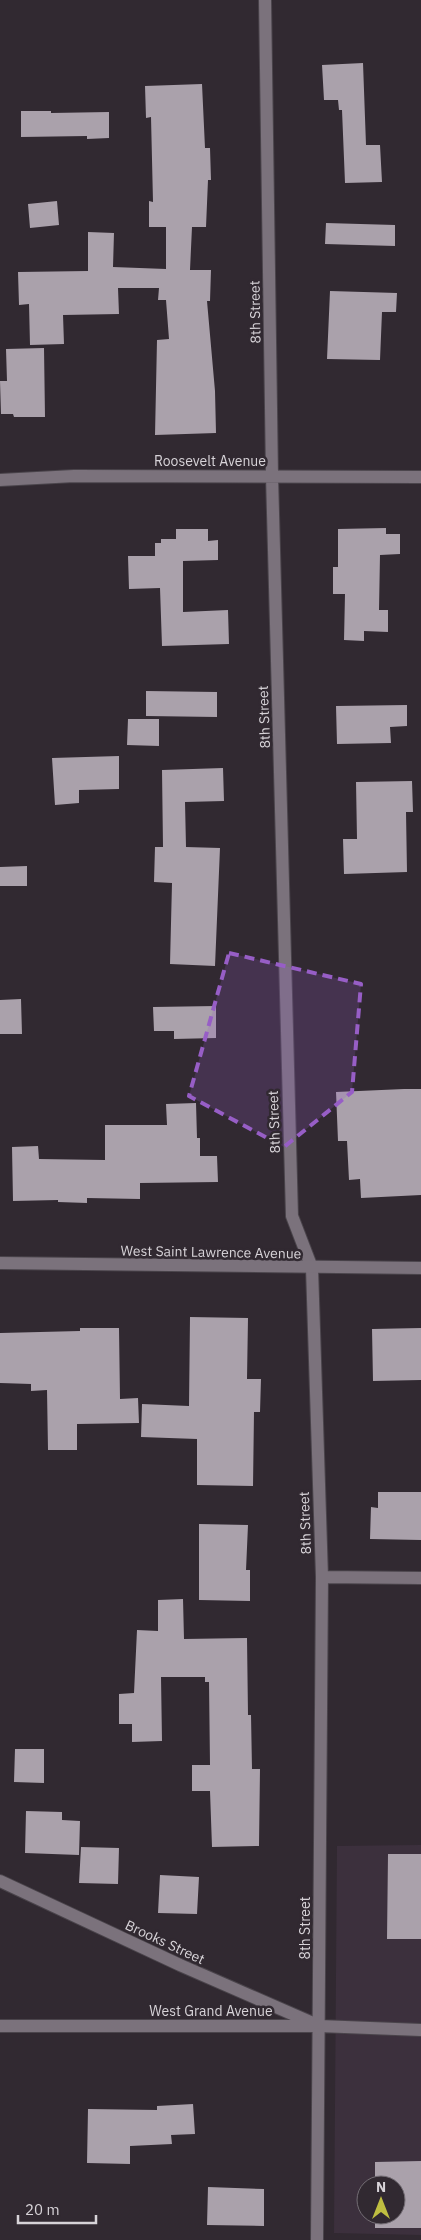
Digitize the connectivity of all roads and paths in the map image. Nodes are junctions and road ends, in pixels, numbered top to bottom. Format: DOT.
graph roads {
  1 [pos="265,0"];
  2 [pos="272,476"];
  3 [pos="421,477"];
  4 [pos="0,480"];
  5 [pos="0,1263"];
  6 [pos="312,1268"];
  7 [pos="421,1268"];
  8 [pos="322,1577"];
  9 [pos="421,1578"];
  10 [pos="0,1881"];
  11 [pos="0,2026"];
  12 [pos="319,2026"];
  13 [pos="421,2030"];
  14 [pos="317,2240"];
  1 -- 2 [label="street, 8th Street"];
  2 -- 3 [label="street, Roosevelt Avenue"];
  2 -- 4 [label="street, Roosevelt Avenue"];
  2 -- 6 [label="street, 8th Street"];
  5 -- 6 [label="street, West Saint Lawrence Avenue"];
  6 -- 7 [label="street, West Saint Lawrence Avenue"];
  6 -- 8 [label="street, 8th Street"];
  8 -- 9 [label="street"];
  8 -- 12 [label="street, 8th Street"];
  10 -- 12 [label="street, Brooks Street"];
  11 -- 12 [label="street, West Grand Avenue"];
  12 -- 13 [label="street, West Grand Avenue"];
  12 -- 14 [label="street, 8th Street"];
}
